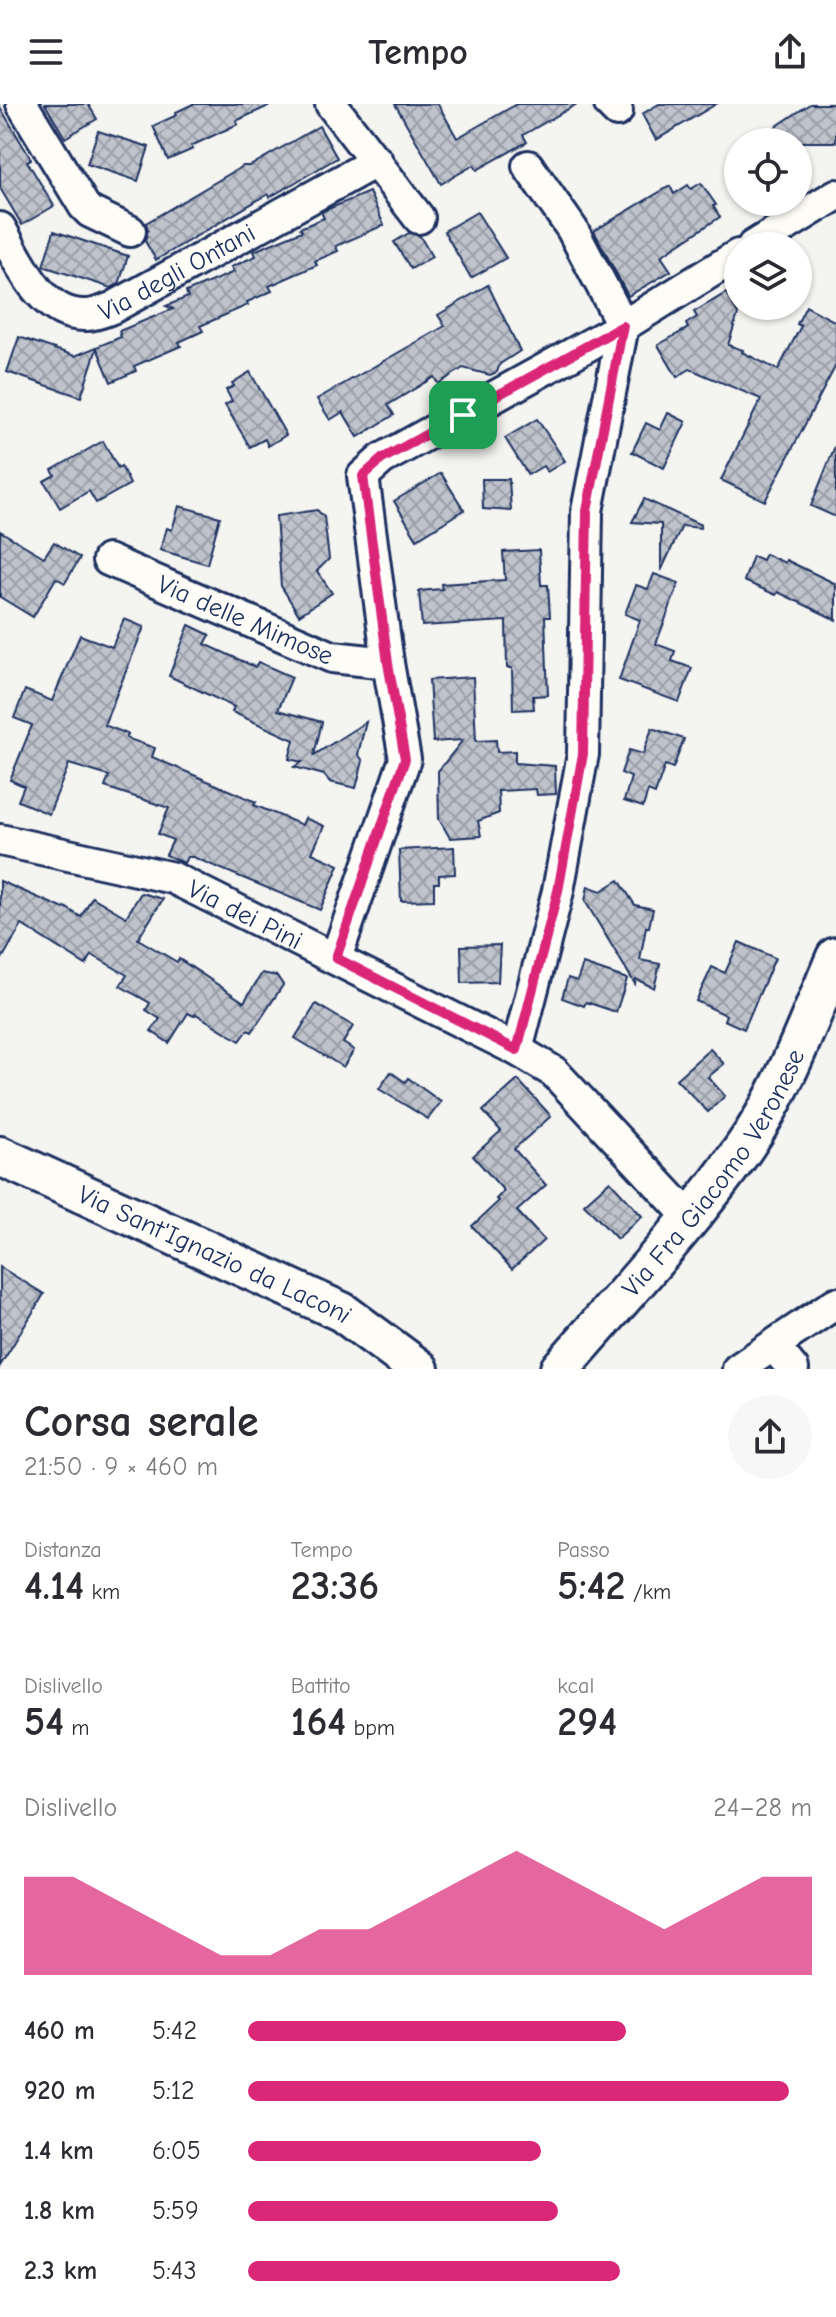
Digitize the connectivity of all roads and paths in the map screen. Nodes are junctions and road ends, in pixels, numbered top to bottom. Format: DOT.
graph roads {
  1 [pos="22,104"];
  2 [pos="331,104"];
  3 [pos="377,161"];
  4 [pos="528,166"];
  5 [pos="836,195"];
  6 [pos="419,218"];
  7 [pos="0,228"];
  8 [pos="130,231"];
  9 [pos="776,232"];
  10 [pos="724,264"];
  11 [pos="623,326"];
  12 [pos="108,560"];
  13 [pos="388,663"];
  14 [pos="0,840"];
  15 [pos="836,957"];
  16 [pos="336,958"];
  17 [pos="517,1050"];
  18 [pos="0,1156"];
  19 [pos="690,1218"];
  20 [pos="836,1303"];
  21 [pos="784,1358"];
  22 [pos="419,1369"];
  23 [pos="560,1369"];
  24 [pos="738,1369"];
  1 -- 8 [label="street, Via degli Ontani"];
  2 -- 3 [label="street"];
  3 -- 6 [label="street"];
  3 -- 7 [label="street, Via degli Ontani"];
  4 -- 11 [label="street"];
  5 -- 9 [label="street"];
  10 -- 11 [label="street"];
  11 -- 13 [label="street"];
  11 -- 17 [label="street"];
  12 -- 13 [label="street, Via delle Mimose"];
  13 -- 16 [label="street"];
  14 -- 16 [label="street, Via dei Pini"];
  15 -- 19 [label="street, Via Fra Giacomo Veronese"];
  16 -- 17 [label="street, Via dei Pini"];
  17 -- 19 [label="street, Via dei Pini"];
  18 -- 22 [label="street, Via Sant'Ignazio da Laconi"];
  19 -- 23 [label="street, Via Fra Giacomo Veronese"];
  20 -- 21 [label="street"];
  21 -- 24 [label="street"];
}
